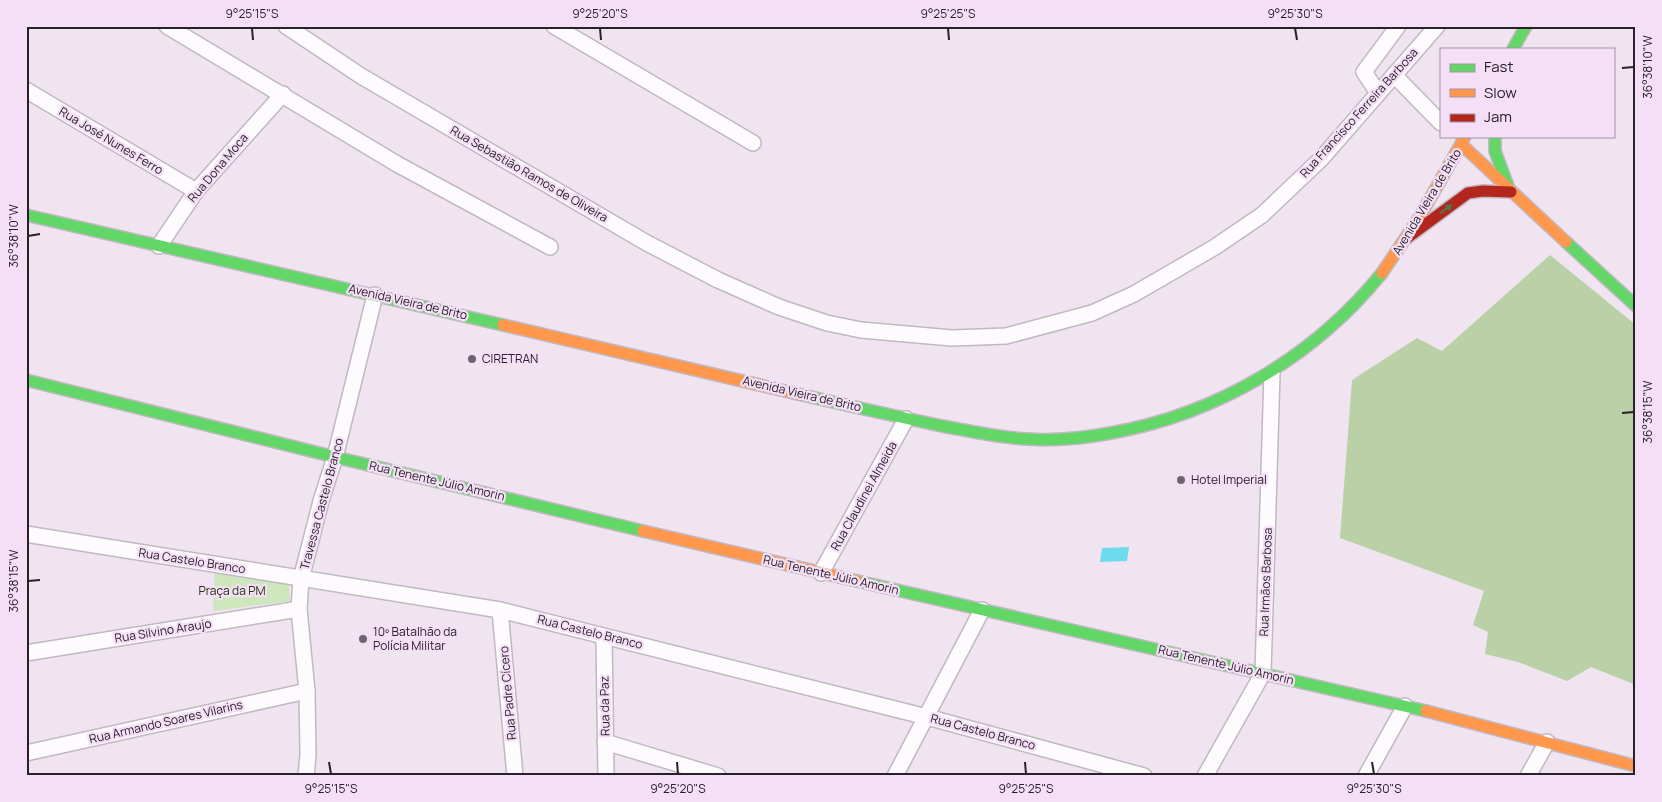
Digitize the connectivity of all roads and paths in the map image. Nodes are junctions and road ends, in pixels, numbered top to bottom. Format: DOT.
graph roads {
  1 [pos="167,26"];
  2 [pos="286,26"];
  3 [pos="554,26"];
  4 [pos="1398,26"];
  5 [pos="1437,26"];
  6 [pos="1526,26"];
  7 [pos="1514,48"];
  8 [pos="1394,75"];
  9 [pos="26,90"];
  10 [pos="1378,92"];
  11 [pos="283,94"];
  12 [pos="1440,122"];
  13 [pos="1494,138"];
  14 [pos="1460,139"];
  15 [pos="753,143"];
  16 [pos="196,191"];
  17 [pos="1511,192"];
  18 [pos="26,215"];
  19 [pos="1407,238"];
  20 [pos="159,246"];
  21 [pos="550,247"];
  22 [pos="375,295"];
  23 [pos="1636,306"];
  24 [pos="779,307"];
  25 [pos="1272,373"];
  26 [pos="26,380"];
  27 [pos="906,419"];
  28 [pos="335,457"];
  29 [pos="26,534"];
  30 [pos="821,573"];
  31 [pos="301,579"];
  32 [pos="299,610"];
  33 [pos="500,610"];
  34 [pos="982,610"];
  35 [pos="604,636"];
  36 [pos="26,653"];
  37 [pos="1263,673"];
  38 [pos="307,692"];
  39 [pos="1405,706"];
  40 [pos="927,716"];
  41 [pos="606,742"];
  42 [pos="1547,742"];
  43 [pos="26,753"];
  44 [pos="1636,766"];
  45 [pos="306,776"];
  46 [pos="515,776"];
  47 [pos="606,776"];
  48 [pos="718,776"];
  49 [pos="895,776"];
  50 [pos="1144,776"];
  51 [pos="1205,776"];
  52 [pos="1366,776"];
  53 [pos="1528,776"];
  1 -- 11 [label="street"];
  2 -- 24 [label="street, Rua Sebastião Ramos de Oliveira"];
  3 -- 15 [label="street"];
  4 -- 10 [label="street"];
  5 -- 8 [label="street, Rua Francisco Ferreira Barbosa"];
  6 -- 7 [label="main road"];
  8 -- 10 [label="street, Rua Francisco Ferreira Barbosa"];
  8 -- 12 [label="street"];
  9 -- 16 [label="street, Rua José Nunes Ferro"];
  10 -- 24 [label="street, Rua Francisco Ferreira Barbosa"];
  11 -- 16 [label="street, Rua Dona Moca"];
  11 -- 21 [label="street"];
  13 -- 17 [label="main road"];
  14 -- 17 [label="main road"];
  14 -- 19 [label="main road, Avenida Vieira de Brito"];
  16 -- 20 [label="street, Rua Dona Moca"];
  19 -- 17 [label="main road, one-way"];
  17 -- 23 [label="main road"];
  18 -- 20 [label="main road, Avenida Vieira de Brito"];
  19 -- 25 [label="main road, Avenida Vieira de Brito"];
  20 -- 22 [label="main road, Avenida Vieira de Brito"];
  22 -- 27 [label="main road, Avenida Vieira de Brito"];
  22 -- 28 [label="street, Travessa Castelo Branco"];
  25 -- 27 [label="main road, Avenida Vieira de Brito"];
  25 -- 37 [label="street, Rua Irmãos Barbosa"];
  26 -- 28 [label="main road, Rua Tenente Júlio Amorin"];
  27 -- 30 [label="street, Rua Claudinei Almeida"];
  28 -- 30 [label="main road, Rua Tenente Júlio Amorin"];
  28 -- 31 [label="street, Travessa Castelo Branco"];
  29 -- 31 [label="street, Rua Castelo Branco"];
  30 -- 34 [label="main road, Rua Tenente Júlio Amorin"];
  31 -- 32 [label="street, Travessa Castelo Branco"];
  31 -- 33 [label="street, Rua Castelo Branco"];
  32 -- 36 [label="street, Rua Silvino Araujo"];
  32 -- 38 [label="street, Travessa Castelo Branco"];
  33 -- 35 [label="street, Rua Castelo Branco"];
  33 -- 46 [label="street, Rua Padre Cícero"];
  34 -- 37 [label="main road, Rua Tenente Júlio Amorin"];
  34 -- 40 [label="street"];
  35 -- 40 [label="street, Rua Castelo Branco"];
  35 -- 41 [label="street, Rua da Paz"];
  37 -- 39 [label="main road, Rua Tenente Júlio Amorin"];
  37 -- 51 [label="street, Rua Irmãos Barbosa"];
  38 -- 43 [label="street, Rua Armando Soares Vilarins"];
  38 -- 45 [label="street, Travessa Castelo Branco"];
  39 -- 42 [label="main road, Rua Tenente Júlio Amorin"];
  39 -- 52 [label="street"];
  40 -- 49 [label="street"];
  40 -- 50 [label="street, Rua Castelo Branco"];
  41 -- 47 [label="street, Rua da Paz"];
  41 -- 48 [label="street"];
  42 -- 44 [label="main road, Rua Tenente Júlio Amorin"];
  42 -- 53 [label="street"];
}
